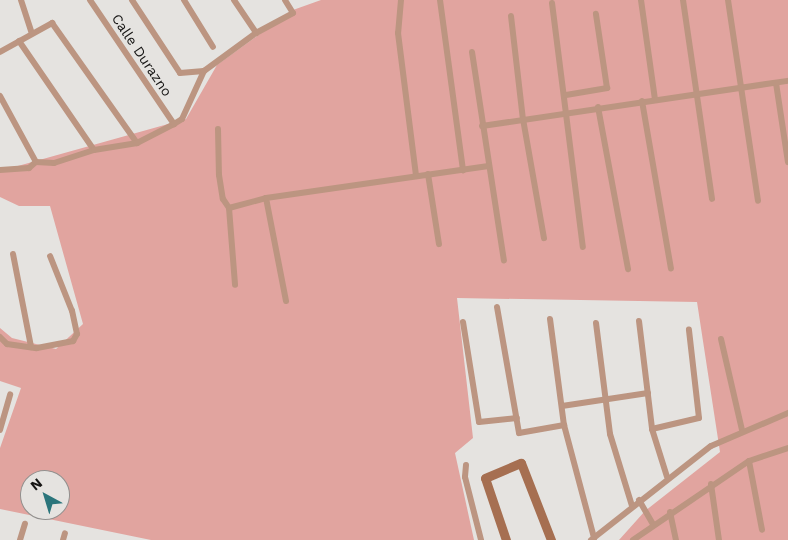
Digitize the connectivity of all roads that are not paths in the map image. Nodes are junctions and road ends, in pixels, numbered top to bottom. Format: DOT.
graph roads {
  1 [pos="21,0"];
  2 [pos="90,0"];
  3 [pos="132,0"];
  4 [pos="184,0"];
  5 [pos="234,0"];
  6 [pos="285,0"];
  7 [pos="401,0"];
  8 [pos="440,0"];
  9 [pos="641,0"];
  10 [pos="683,0"];
  11 [pos="728,0"];
  12 [pos="552,3"];
  13 [pos="596,14"];
  14 [pos="511,16"];
  15 [pos="32,33"];
  16 [pos="256,33"];
  17 [pos="19,41"];
  18 [pos="213,46"];
  19 [pos="0,52"];
  20 [pos="472,52"];
  21 [pos="204,70"];
  22 [pos="788,81"];
  23 [pos="776,83"];
  24 [pos="740,87"];
  25 [pos="697,92"];
  26 [pos="566,95"];
  27 [pos="0,96"];
  28 [pos="655,99"];
  29 [pos="642,101"];
  30 [pos="598,107"];
  31 [pos="568,113"];
  32 [pos="523,119"];
  33 [pos="174,124"];
  34 [pos="482,126"];
  35 [pos="218,129"];
  36 [pos="137,143"];
  37 [pos="94,150"];
  38 [pos="36,162"];
  39 [pos="788,162"];
  40 [pos="487,166"];
  41 [pos="0,170"];
  42 [pos="463,170"];
  43 [pos="428,174"];
  44 [pos="416,176"];
  45 [pos="266,198"];
  46 [pos="712,199"];
  47 [pos="758,200"];
  48 [pos="229,208"];
  49 [pos="544,238"];
  50 [pos="439,244"];
  51 [pos="583,247"];
  52 [pos="13,254"];
  53 [pos="50,256"];
  54 [pos="504,261"];
  55 [pos="628,269"];
  56 [pos="671,269"];
  57 [pos="235,285"];
  58 [pos="286,302"];
  59 [pos="497,307"];
  60 [pos="550,319"];
  61 [pos="640,321"];
  62 [pos="463,322"];
  63 [pos="596,323"];
  64 [pos="689,330"];
  65 [pos="0,337"];
  66 [pos="721,338"];
  67 [pos="31,347"];
  68 [pos="648,393"];
  69 [pos="10,394"];
  70 [pos="605,400"];
  71 [pos="562,406"];
  72 [pos="788,413"];
  73 [pos="518,418"];
  74 [pos="564,425"];
  75 [pos="652,429"];
  76 [pos="0,430"];
  77 [pos="742,430"];
  78 [pos="788,448"];
  79 [pos="749,461"];
  80 [pos="466,464"];
  81 [pos="667,477"];
  82 [pos="712,484"];
  83 [pos="639,500"];
  84 [pos="632,506"];
  85 [pos="670,512"];
  86 [pos="25,524"];
  87 [pos="653,524"];
  88 [pos="762,530"];
  89 [pos="65,532"];
  90 [pos="592,539"];
  91 [pos="635,539"];
  92 [pos="20,540"];
  93 [pos="63,540"];
  94 [pos="481,540"];
  95 [pos="506,540"];
  96 [pos="551,540"];
  97 [pos="676,540"];
  98 [pos="719,540"];
  1 -- 15 [label="street"];
  2 -- 33 [label="street, Calle Durazno"];
  3 -- 21 [label="street"];
  4 -- 18 [label="street"];
  5 -- 16 [label="street"];
  6 -- 16 [label="street"];
  7 -- 44 [label="street"];
  8 -- 42 [label="street"];
  9 -- 28 [label="street"];
  10 -- 25 [label="street"];
  11 -- 24 [label="street"];
  12 -- 26 [label="street"];
  13 -- 26 [label="street"];
  14 -- 32 [label="street"];
  15 -- 17 [label="street"];
  15 -- 36 [label="street"];
  16 -- 21 [label="street"];
  17 -- 19 [label="street"];
  17 -- 37 [label="street"];
  20 -- 34 [label="street"];
  21 -- 33 [label="street"];
  22 -- 23 [label="street"];
  23 -- 24 [label="street"];
  23 -- 39 [label="street"];
  24 -- 25 [label="street"];
  24 -- 47 [label="street"];
  25 -- 28 [label="street"];
  25 -- 46 [label="street"];
  26 -- 31 [label="street"];
  27 -- 38 [label="street"];
  28 -- 29 [label="street"];
  29 -- 30 [label="street"];
  29 -- 56 [label="street"];
  30 -- 31 [label="street"];
  30 -- 55 [label="street"];
  31 -- 32 [label="street"];
  31 -- 51 [label="street"];
  32 -- 34 [label="street"];
  32 -- 49 [label="street"];
  33 -- 36 [label="street"];
  34 -- 40 [label="street"];
  35 -- 48 [label="street"];
  36 -- 37 [label="street"];
  37 -- 38 [label="street"];
  38 -- 41 [label="street"];
  40 -- 42 [label="street"];
  40 -- 54 [label="street"];
  42 -- 43 [label="street"];
  43 -- 44 [label="street"];
  43 -- 50 [label="street"];
  44 -- 45 [label="street"];
  45 -- 48 [label="street"];
  45 -- 58 [label="street"];
  48 -- 57 [label="street"];
  52 -- 67 [label="street"];
  53 -- 67 [label="street"];
  59 -- 73 [label="street"];
  60 -- 71 [label="street"];
  61 -- 68 [label="street"];
  62 -- 73 [label="street"];
  63 -- 70 [label="street"];
  64 -- 75 [label="street"];
  65 -- 67 [label="street"];
  66 -- 77 [label="street"];
  68 -- 70 [label="street"];
  68 -- 75 [label="street"];
  69 -- 76 [label="street"];
  70 -- 71 [label="street"];
  70 -- 84 [label="street"];
  71 -- 74 [label="street"];
  72 -- 77 [label="street"];
  73 -- 74 [label="street"];
  74 -- 90 [label="street"];
  75 -- 81 [label="street"];
  77 -- 81 [label="street"];
  78 -- 79 [label="street"];
  79 -- 82 [label="street"];
  79 -- 88 [label="street"];
  80 -- 94 [label="street"];
  81 -- 83 [label="street"];
  82 -- 85 [label="street"];
  82 -- 98 [label="street"];
  83 -- 84 [label="street"];
  83 -- 87 [label="street"];
  84 -- 90 [label="street"];
  85 -- 87 [label="street"];
  85 -- 97 [label="street"];
  86 -- 92 [label="street"];
  87 -- 91 [label="street"];
  89 -- 93 [label="street"];
  95 -- 96 [label="main road"];
}
